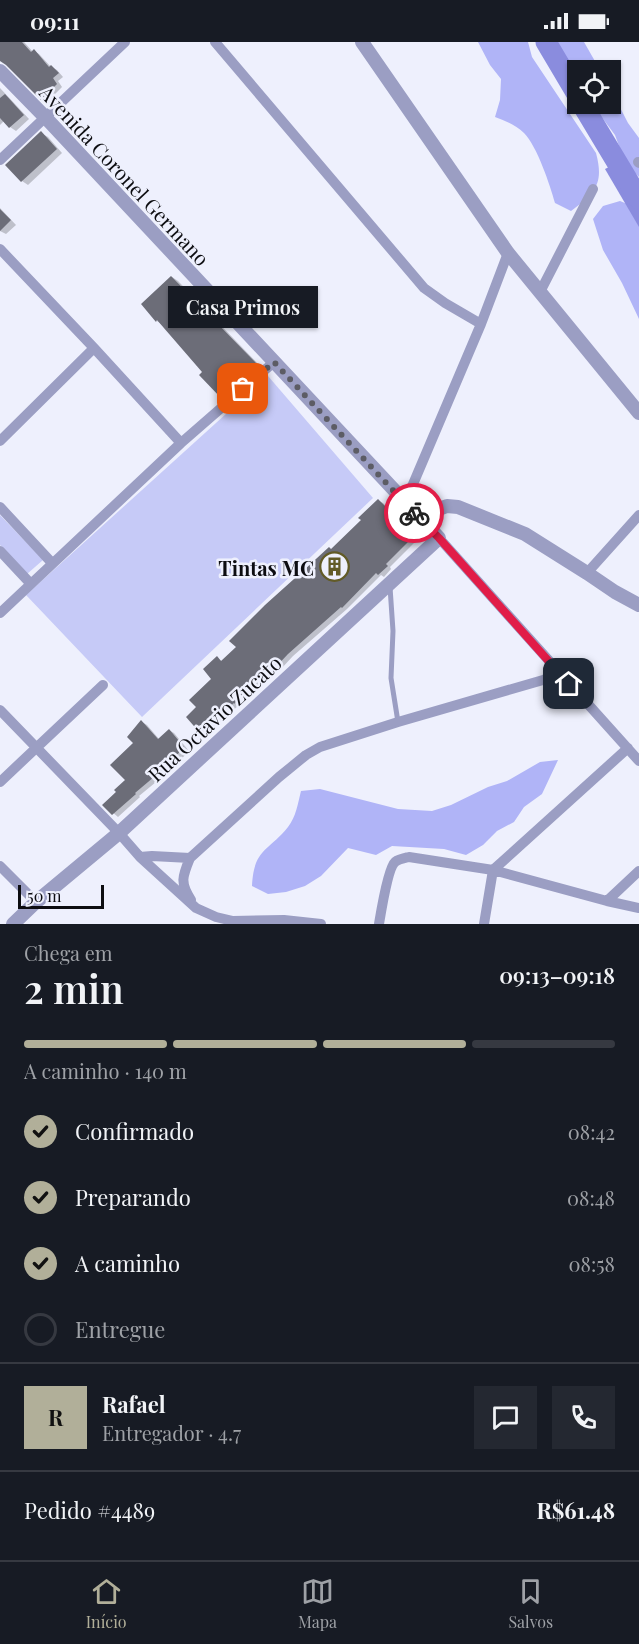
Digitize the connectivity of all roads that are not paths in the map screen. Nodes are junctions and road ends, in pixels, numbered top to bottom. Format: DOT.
graph roads {
  1 [pos="125,42"];
  2 [pos="215,42"];
  3 [pos="362,42"];
  4 [pos="0,71"];
  5 [pos="46,118"];
  6 [pos="0,160"];
  7 [pos="593,189"];
  8 [pos="0,249"];
  9 [pos="508,253"];
  10 [pos="540,292"];
  11 [pos="481,324"];
  12 [pos="94,348"];
  13 [pos="274,362"];
  14 [pos="639,413"];
  15 [pos="0,441"];
  16 [pos="181,443"];
  17 [pos="405,503"];
  18 [pos="0,507"];
  19 [pos="639,515"];
  20 [pos="417,517"];
  21 [pos="439,538"];
  22 [pos="0,551"];
  23 [pos="52,563"];
  24 [pos="587,573"];
  25 [pos="389,582"];
  26 [pos="30,583"];
  27 [pos="639,605"];
  28 [pos="0,613"];
  29 [pos="559,673"];
  30 [pos="103,685"];
  31 [pos="0,710"];
  32 [pos="398,722"];
  33 [pos="628,748"];
  34 [pos="36,749"];
  35 [pos="639,761"];
  36 [pos="0,782"];
  37 [pos="119,833"];
  38 [pos="140,857"];
  39 [pos="190,858"];
  40 [pos="0,866"];
  41 [pos="493,870"];
  42 [pos="639,871"];
  43 [pos="607,901"];
  44 [pos="36,902"];
  45 [pos="196,908"];
  46 [pos="639,908"];
  47 [pos="13,924"];
  48 [pos="321,924"];
  49 [pos="379,924"];
  50 [pos="484,924"];
  1 -- 5 [label="street"];
  2 -- 11 [label="street"];
  3 -- 9 [label="street"];
  4 -- 5 [label="street, Avenida Coronel Germano"];
  5 -- 6 [label="street"];
  5 -- 13 [label="street, Avenida Coronel Germano"];
  7 -- 10 [label="street"];
  8 -- 12 [label="street"];
  9 -- 10 [label="street"];
  9 -- 11 [label="street"];
  10 -- 14 [label="street"];
  11 -- 17 [label="street"];
  12 -- 15 [label="street"];
  12 -- 16 [label="street"];
  13 -- 16 [label="street"];
  13 -- 17 [label="street, Avenida Coronel Germano"];
  16 -- 23 [label="street"];
  17 -- 20 [label="street, Avenida Coronel Germano"];
  18 -- 23 [label="street"];
  19 -- 24 [label="street"];
  20 -- 21 [label="street, Avenida Coronel Germano"];
  20 -- 24 [label="street"];
  21 -- 25 [label="street, Rua Octavio Zucato"];
  21 -- 29 [label="street"];
  22 -- 26 [label="street"];
  23 -- 26 [label="street"];
  24 -- 27 [label="street"];
  25 -- 32 [label="lane"];
  25 -- 37 [label="street, Rua Octavio Zucato"];
  26 -- 28 [label="street"];
  29 -- 32 [label="street"];
  29 -- 33 [label="street"];
  30 -- 34 [label="street"];
  31 -- 34 [label="street"];
  32 -- 39 [label="street"];
  33 -- 35 [label="street"];
  33 -- 41 [label="street"];
  34 -- 36 [label="street"];
  34 -- 37 [label="street"];
  37 -- 38 [label="street"];
  37 -- 44 [label="street, Rua Octavio Zucato"];
  38 -- 39 [label="street"];
  38 -- 45 [label="street"];
  39 -- 45 [label="street"];
  40 -- 44 [label="street"];
  41 -- 43 [label="street"];
  41 -- 49 [label="street"];
  41 -- 50 [label="street"];
  42 -- 43 [label="street"];
  43 -- 46 [label="street"];
  44 -- 47 [label="street, Rua Octavio Zucato"];
  45 -- 48 [label="street"];
}
